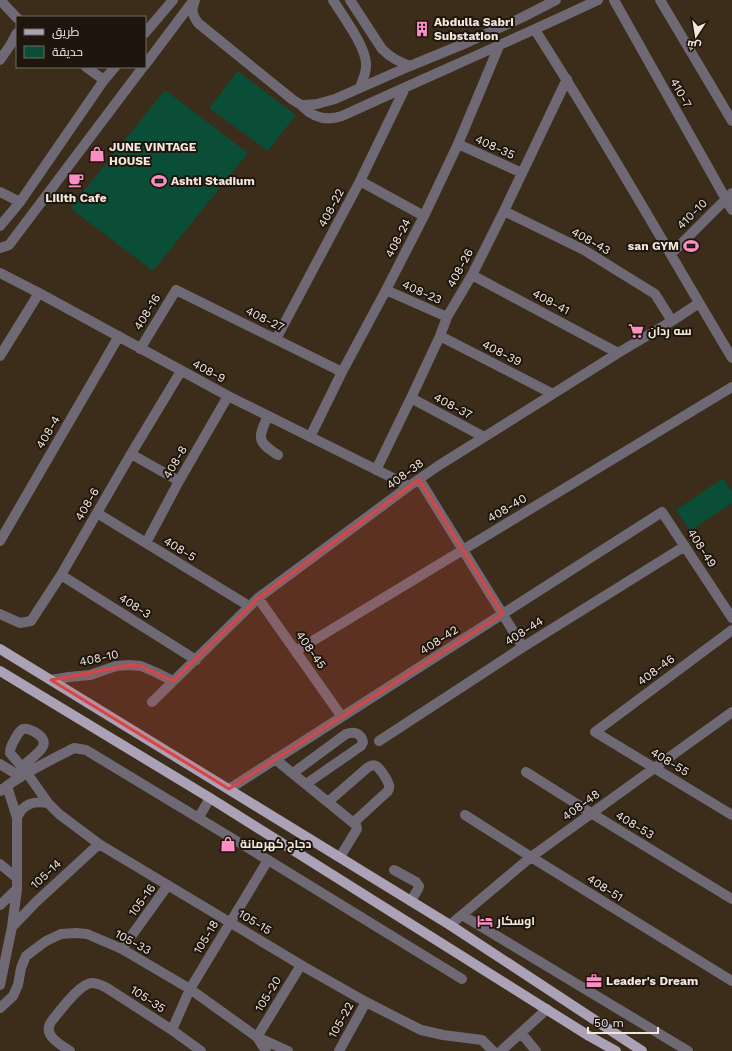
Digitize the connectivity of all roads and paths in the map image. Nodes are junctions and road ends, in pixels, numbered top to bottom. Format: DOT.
graph roads {
  1 [pos="0,0"];
  2 [pos="173,0"];
  3 [pos="195,0"];
  4 [pos="333,0"];
  5 [pos="350,0"];
  6 [pos="556,0"];
  7 [pos="598,0"];
  8 [pos="614,0"];
  9 [pos="660,0"];
  10 [pos="16,17"];
  11 [pos="177,23"];
  12 [pos="198,23"];
  13 [pos="535,30"];
  14 [pos="146,32"];
  15 [pos="16,35"];
  16 [pos="499,46"];
  17 [pos="0,60"];
  18 [pos="146,63"];
  19 [pos="410,66"];
  20 [pos="87,68"];
  21 [pos="114,68"];
  22 [pos="142,68"];
  23 [pos="567,79"];
  24 [pos="104,80"];
  25 [pos="360,88"];
  26 [pos="405,88"];
  27 [pos="335,100"];
  28 [pos="303,106"];
  29 [pos="335,119"];
  30 [pos="732,121"];
  31 [pos="458,144"];
  32 [pos="522,173"];
  33 [pos="360,181"];
  34 [pos="0,192"];
  35 [pos="729,196"];
  36 [pos="20,202"];
  37 [pos="732,210"];
  38 [pos="504,211"];
  39 [pos="424,216"];
  40 [pos="0,226"];
  41 [pos="0,248"];
  42 [pos="671,254"];
  43 [pos="0,273"];
  44 [pos="472,274"];
  45 [pos="176,290"];
  46 [pos="386,290"];
  47 [pos="39,293"];
  48 [pos="699,303"];
  49 [pos="447,317"];
  50 [pos="672,321"];
  51 [pos="119,336"];
  52 [pos="440,336"];
  53 [pos="276,339"];
  54 [pos="140,348"];
  55 [pos="618,353"];
  56 [pos="0,356"];
  57 [pos="732,358"];
  58 [pos="181,371"];
  59 [pos="342,372"];
  60 [pos="732,387"];
  61 [pos="553,394"];
  62 [pos="228,396"];
  63 [pos="411,398"];
  64 [pos="268,416"];
  65 [pos="310,437"];
  66 [pos="484,437"];
  67 [pos="131,454"];
  68 [pos="278,455"];
  69 [pos="376,470"];
  70 [pos="419,479"];
  71 [pos="179,481"];
  72 [pos="409,486"];
  73 [pos="662,512"];
  74 [pos="97,513"];
  75 [pos="0,541"];
  76 [pos="146,543"];
  77 [pos="685,546"];
  78 [pos="462,550"];
  79 [pos="61,575"];
  80 [pos="258,598"];
  81 [pos="250,606"];
  82 [pos="0,614"];
  83 [pos="503,614"];
  84 [pos="732,618"];
  85 [pos="732,630"];
  86 [pos="523,647"];
  87 [pos="0,649"];
  88 [pos="296,651"];
  89 [pos="196,660"];
  90 [pos="0,670"];
  91 [pos="51,680"];
  92 [pos="173,681"];
  93 [pos="152,702"];
  94 [pos="732,712"];
  95 [pos="342,717"];
  96 [pos="595,732"];
  97 [pos="379,741"];
  98 [pos="275,759"];
  99 [pos="0,764"];
  100 [pos="654,768"];
  101 [pos="23,772"];
  102 [pos="526,772"];
  103 [pos="293,774"];
  104 [pos="306,784"];
  105 [pos="3,788"];
  106 [pos="229,789"];
  107 [pos="210,798"];
  108 [pos="328,802"];
  109 [pos="48,803"];
  110 [pos="592,813"];
  111 [pos="731,813"];
  112 [pos="465,815"];
  113 [pos="199,817"];
  114 [pos="17,818"];
  115 [pos="353,823"];
  116 [pos="99,844"];
  117 [pos="340,857"];
  118 [pos="531,857"];
  119 [pos="268,860"];
  120 [pos="0,864"];
  121 [pos="394,870"];
  122 [pos="17,878"];
  123 [pos="168,885"];
  124 [pos="17,889"];
  125 [pos="732,898"];
  126 [pos="411,901"];
  127 [pos="0,906"];
  128 [pos="462,915"];
  129 [pos="230,922"];
  130 [pos="450,925"];
  131 [pos="12,926"];
  132 [pos="122,949"];
  133 [pos="301,964"];
  134 [pos="462,979"];
  135 [pos="732,981"];
  136 [pos="0,985"];
  137 [pos="190,989"];
  138 [pos="366,1002"];
  139 [pos="0,1008"];
  140 [pos="547,1009"];
  141 [pos="172,1030"];
  142 [pos="521,1033"];
  143 [pos="257,1037"];
  144 [pos="70,1051"];
  145 [pos="201,1051"];
  146 [pos="266,1051"];
  147 [pos="288,1051"];
  148 [pos="339,1051"];
  149 [pos="494,1051"];
  150 [pos="501,1051"];
  151 [pos="536,1051"];
  152 [pos="616,1051"];
  153 [pos="644,1051"];
  154 [pos="688,1051"];
  1 -- 10 [label="street"];
  2 -- 14 [label="street"];
  3 -- 11 [label="street"];
  3 -- 12 [label="street"];
  4 -- 25 [label="street"];
  5 -- 19 [label="street"];
  6 -- 19 [label="street"];
  7 -- 13 [label="street"];
  8 -- 35 [label="street, 410-7"];
  9 -- 30 [label="street"];
  11 -- 12 [label="street"];
  11 -- 18 [label="street"];
  12 -- 28 [label="street"];
  13 -- 16 [label="street"];
  13 -- 23 [label="street"];
  15 -- 17 [label="street"];
  16 -- 26 [label="street"];
  16 -- 31 [label="street, 408-24"];
  19 -- 25 [label="street"];
  20 -- 24 [label="street"];
  21 -- 24 [label="street"];
  22 -- 41 [label="street"];
  23 -- 32 [label="street, 408-26"];
  23 -- 42 [label="street"];
  24 -- 36 [label="street"];
  25 -- 27 [label="street"];
  26 -- 29 [label="street"];
  26 -- 33 [label="street, 408-22"];
  27 -- 28 [label="street"];
  27 -- 29 [label="street"];
  28 -- 29 [label="street"];
  31 -- 32 [label="street, 408-35"];
  31 -- 39 [label="street, 408-24"];
  32 -- 38 [label="street, 408-26"];
  33 -- 39 [label="street"];
  33 -- 53 [label="street, 408-22"];
  34 -- 36 [label="street"];
  35 -- 37 [label="street, 410-7"];
  35 -- 42 [label="street, 410-10"];
  36 -- 40 [label="street"];
  38 -- 44 [label="street, 408-26"];
  38 -- 50 [label="street, 408-43"];
  39 -- 46 [label="street, 408-24"];
  42 -- 48 [label="street"];
  43 -- 47 [label="street, 408-9"];
  44 -- 49 [label="street, 408-26"];
  44 -- 55 [label="street, 408-41"];
  45 -- 53 [label="street, 408-27"];
  45 -- 54 [label="street, 408-16"];
  46 -- 49 [label="street, 408-23"];
  46 -- 59 [label="street, 408-24"];
  47 -- 51 [label="street, 408-9"];
  47 -- 56 [label="street"];
  48 -- 50 [label="street, 408-38"];
  48 -- 57 [label="street"];
  49 -- 52 [label="street, 408-26"];
  50 -- 55 [label="street, 408-38"];
  51 -- 54 [label="street, 408-9"];
  51 -- 75 [label="street, 408-4"];
  52 -- 61 [label="street, 408-39"];
  52 -- 63 [label="street, 408-26"];
  53 -- 59 [label="street, 408-27"];
  54 -- 58 [label="street, 408-9"];
  55 -- 61 [label="street, 408-38"];
  58 -- 62 [label="street, 408-9"];
  58 -- 67 [label="street, 408-6"];
  59 -- 65 [label="street, 408-24"];
  60 -- 78 [label="street, 408-40"];
  61 -- 66 [label="street, 408-38"];
  62 -- 64 [label="street, 408-9"];
  62 -- 71 [label="street, 408-8"];
  63 -- 66 [label="street, 408-37"];
  63 -- 69 [label="street, 408-26"];
  64 -- 65 [label="street, 408-9"];
  64 -- 68 [label="street"];
  65 -- 69 [label="street, 408-9"];
  66 -- 70 [label="street, 408-38"];
  67 -- 71 [label="street"];
  67 -- 74 [label="street, 408-6"];
  69 -- 72 [label="street, 408-9"];
  70 -- 72 [label="street, 408-38"];
  70 -- 78 [label="street"];
  71 -- 76 [label="street, 408-8"];
  72 -- 80 [label="street, 408-38"];
  73 -- 77 [label="street, 408-49"];
  73 -- 83 [label="street, 408-42"];
  74 -- 76 [label="street, 408-5"];
  74 -- 79 [label="street, 408-6"];
  76 -- 81 [label="street, 408-5"];
  77 -- 84 [label="street, 408-49"];
  77 -- 86 [label="street, 408-44"];
  78 -- 83 [label="street"];
  78 -- 88 [label="street, 408-40"];
  79 -- 82 [label="street, 408-6"];
  79 -- 89 [label="street, 408-3"];
  80 -- 81 [label="street, 408-38"];
  80 -- 88 [label="street, 408-45"];
  81 -- 89 [label="street, 408-38"];
  83 -- 86 [label="street"];
  83 -- 95 [label="street, 408-42"];
  85 -- 96 [label="street, 408-46"];
  86 -- 97 [label="street, 408-44"];
  87 -- 91 [label="main road"];
  88 -- 95 [label="street, 408-45"];
  89 -- 92 [label="street, 408-38"];
  90 -- 107 [label="main road"];
  91 -- 92 [label="street, 408-10"];
  91 -- 106 [label="main road"];
  92 -- 93 [label="street, 408-38"];
  94 -- 100 [label="street, 408-48"];
  95 -- 98 [label="street, 408-42"];
  96 -- 100 [label="street, 408-55"];
  98 -- 103 [label="street"];
  98 -- 106 [label="street, 408-42"];
  99 -- 101 [label="street"];
  100 -- 110 [label="street, 408-48"];
  100 -- 111 [label="street, 408-55"];
  101 -- 105 [label="street"];
  101 -- 109 [label="street, 105-15"];
  101 -- 113 [label="street"];
  102 -- 110 [label="street, 408-53"];
  103 -- 104 [label="street"];
  103 -- 104 [label="street"];
  104 -- 108 [label="street"];
  105 -- 114 [label="street"];
  106 -- 117 [label="main road"];
  107 -- 113 [label="street"];
  107 -- 140 [label="main road"];
  108 -- 115 [label="street"];
  108 -- 115 [label="street"];
  109 -- 114 [label="street"];
  109 -- 116 [label="street, 105-15"];
  110 -- 118 [label="street, 408-48"];
  110 -- 125 [label="street, 408-53"];
  112 -- 118 [label="street, 408-51"];
  113 -- 119 [label="street"];
  114 -- 122 [label="street"];
  115 -- 117 [label="street"];
  116 -- 123 [label="street, 105-15"];
  116 -- 131 [label="street, 105-14"];
  117 -- 126 [label="main road"];
  118 -- 128 [label="street, 408-48"];
  118 -- 135 [label="street, 408-51"];
  119 -- 129 [label="street, 105-18"];
  119 -- 134 [label="street"];
  120 -- 122 [label="street"];
  121 -- 126 [label="street"];
  122 -- 124 [label="street"];
  123 -- 129 [label="street, 105-15"];
  123 -- 132 [label="street, 105-16"];
  124 -- 127 [label="street"];
  124 -- 131 [label="street"];
  126 -- 130 [label="main road"];
  128 -- 130 [label="street, 408-48"];
  128 -- 154 [label="street"];
  129 -- 133 [label="street, 105-15"];
  129 -- 137 [label="street, 105-18"];
  130 -- 153 [label="main road"];
  131 -- 136 [label="street"];
  132 -- 137 [label="street, 105-33"];
  132 -- 139 [label="street, 105-33"];
  133 -- 138 [label="street, 105-15"];
  133 -- 143 [label="street, 105-20"];
  137 -- 141 [label="street, 105-18"];
  137 -- 143 [label="street, 105-33"];
  138 -- 148 [label="street, 105-22"];
  138 -- 149 [label="street, 105-15"];
  140 -- 142 [label="street"];
  140 -- 152 [label="main road"];
  141 -- 144 [label="street, 105-35"];
  141 -- 145 [label="street, 105-35"];
  142 -- 150 [label="street"];
  142 -- 151 [label="street"];
  143 -- 146 [label="street, 105-33"];
  143 -- 147 [label="street"];
}
